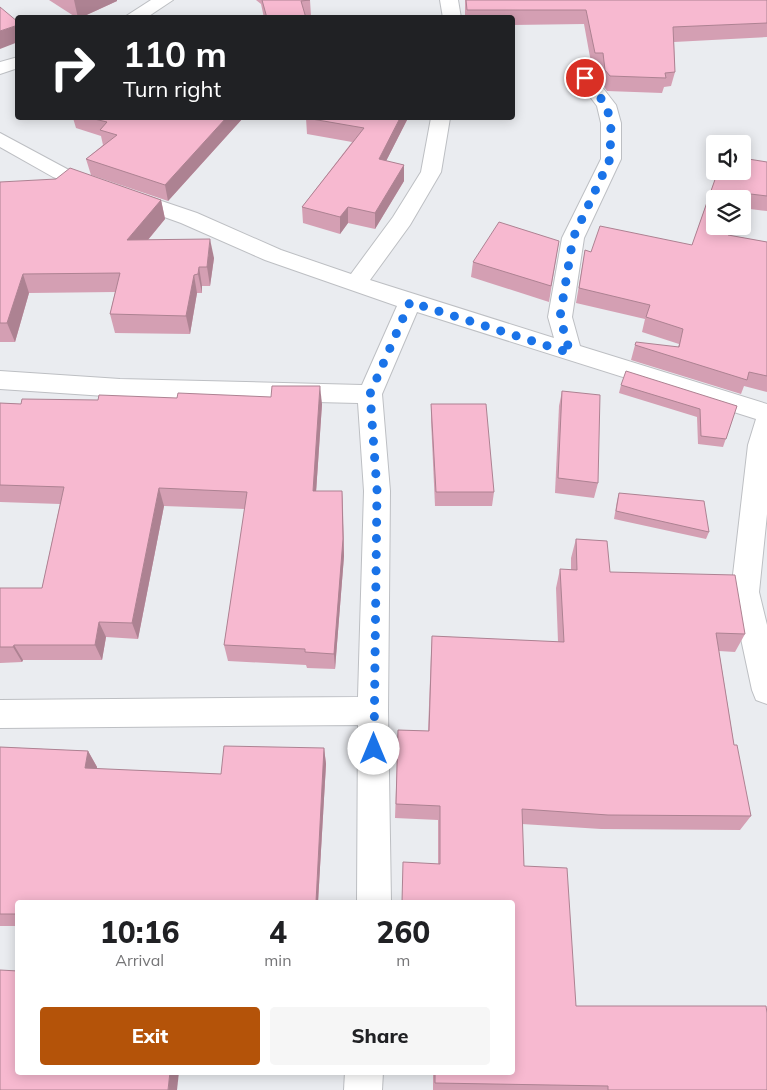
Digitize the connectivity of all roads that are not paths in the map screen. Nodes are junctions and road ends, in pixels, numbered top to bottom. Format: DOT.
graph roads {
  1 [pos="164,0"];
  2 [pos="449,0"];
  3 [pos="137,15"];
  4 [pos="452,15"];
  5 [pos="15,63"];
  6 [pos="0,68"];
  7 [pos="585,78"];
  8 [pos="441,120"];
  9 [pos="0,139"];
  10 [pos="356,284"];
  11 [pos="410,302"];
  12 [pos="570,353"];
  13 [pos="0,380"];
  14 [pos="370,394"];
  15 [pos="767,412"];
  16 [pos="767,421"];
  17 [pos="767,690"];
  18 [pos="374,711"];
  19 [pos="0,714"];
  20 [pos="374,900"];
  21 [pos="364,1075"];
  22 [pos="363,1090"];
  1 -- 3 [label="street"];
  2 -- 4 [label="street"];
  5 -- 6 [label="street"];
  7 -- 12 [label="street"];
  8 -- 10 [label="street"];
  9 -- 10 [label="street"];
  10 -- 11 [label="street"];
  11 -- 12 [label="street"];
  11 -- 14 [label="street"];
  12 -- 15 [label="street"];
  13 -- 14 [label="street"];
  14 -- 18 [label="street"];
  16 -- 17 [label="street"];
  18 -- 19 [label="street"];
  18 -- 20 [label="street"];
  21 -- 22 [label="street"];
}
